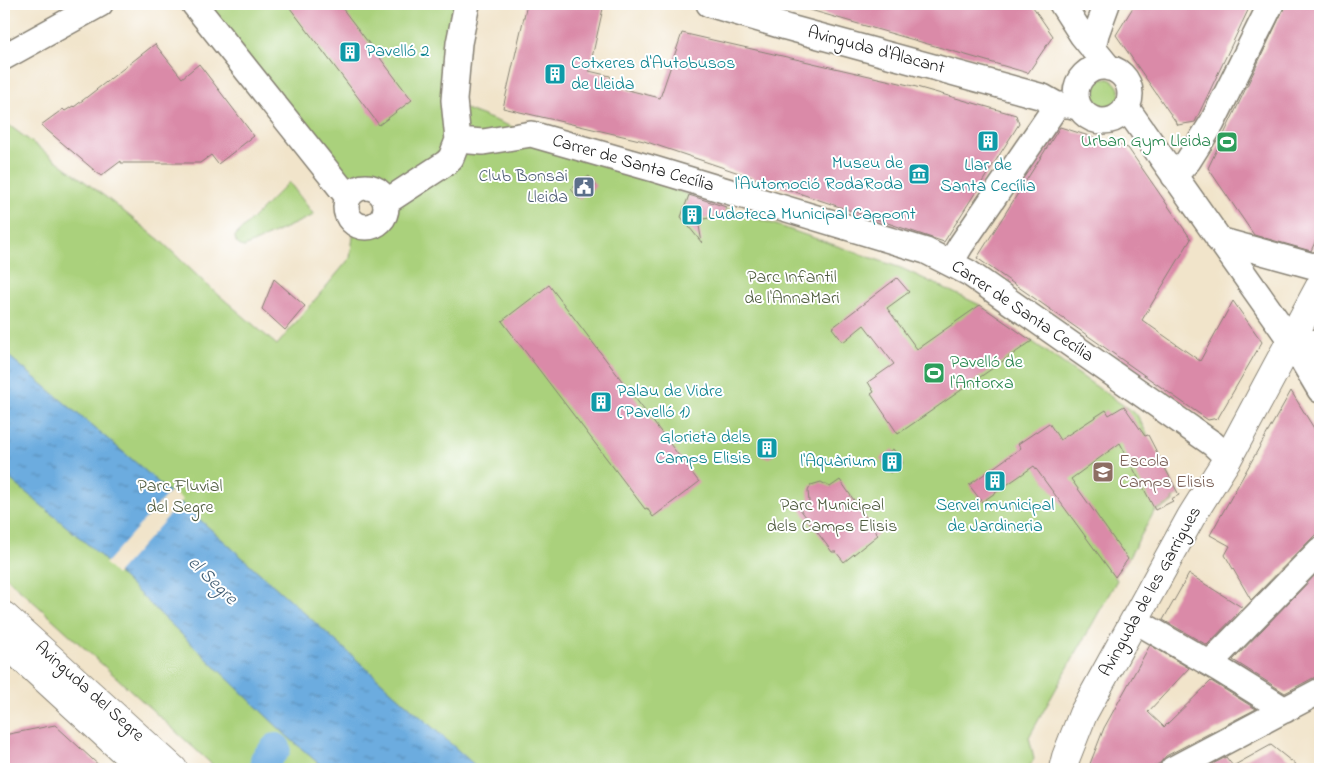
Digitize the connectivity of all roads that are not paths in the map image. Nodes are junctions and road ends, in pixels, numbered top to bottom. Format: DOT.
graph roads {
  1 [pos="100,4"];
  2 [pos="194,4"];
  3 [pos="467,4"];
  4 [pos="709,4"];
  5 [pos="1105,4"];
  6 [pos="1271,4"];
  7 [pos="1065,9"];
  8 [pos="1087,42"];
  9 [pos="4,58"];
  10 [pos="1075,89"];
  11 [pos="1126,107"];
  12 [pos="455,114"];
  13 [pos="505,138"];
  14 [pos="458,140"];
  15 [pos="1174,176"];
  16 [pos="1220,240"];
  17 [pos="951,262"];
  18 [pos="1320,264"];
  19 [pos="1320,286"];
  20 [pos="1291,341"];
  21 [pos="1320,343"];
  22 [pos="1320,390"];
  23 [pos="1228,458"];
  24 [pos="1320,550"];
  25 [pos="1136,621"];
  26 [pos="8,637"];
  27 [pos="1210,663"];
  28 [pos="1320,692"];
  29 [pos="1285,710"];
  30 [pos="143,769"];
  31 [pos="173,769"];
  32 [pos="1063,769"];
  33 [pos="1173,769"];
  1 -- 9 [label="street"];
  2 -- 14 [label="street"];
  3 -- 12 [label="street"];
  4 -- 10 [label="street, Avinguda d'Alacant"];
  5 -- 7 [label="street"];
  5 -- 8 [label="street"];
  6 -- 15 [label="street"];
  7 -- 8 [label="street"];
  8 -- 10 [label="street"];
  10 -- 11 [label="street"];
  10 -- 11 [label="street"];
  10 -- 17 [label="street"];
  11 -- 15 [label="street"];
  12 -- 13 [label="street, Carrer de Santa Cecília"];
  12 -- 14 [label="street"];
  13 -- 14 [label="street, Carrer de Santa Cecília"];
  13 -- 17 [label="street, Carrer de Santa Cecília"];
  15 -- 16 [label="street"];
  16 -- 18 [label="street"];
  16 -- 20 [label="street"];
  17 -- 23 [label="street, Carrer de Santa Cecília"];
  19 -- 20 [label="main road, Avinguda de les Garrigues"];
  20 -- 21 [label="street"];
  20 -- 22 [label="street"];
  20 -- 23 [label="main road, Avinguda de les Garrigues"];
  23 -- 25 [label="main road, Avinguda de les Garrigues"];
  24 -- 27 [label="street"];
  25 -- 27 [label="street"];
  25 -- 32 [label="main road, Avinguda de les Garrigues"];
  26 -- 30 [label="main road, Avinguda del Segre"];
  26 -- 31 [label="main road, Avinguda del Segre"];
  27 -- 29 [label="street"];
  28 -- 29 [label="street"];
  29 -- 33 [label="street"];
}
